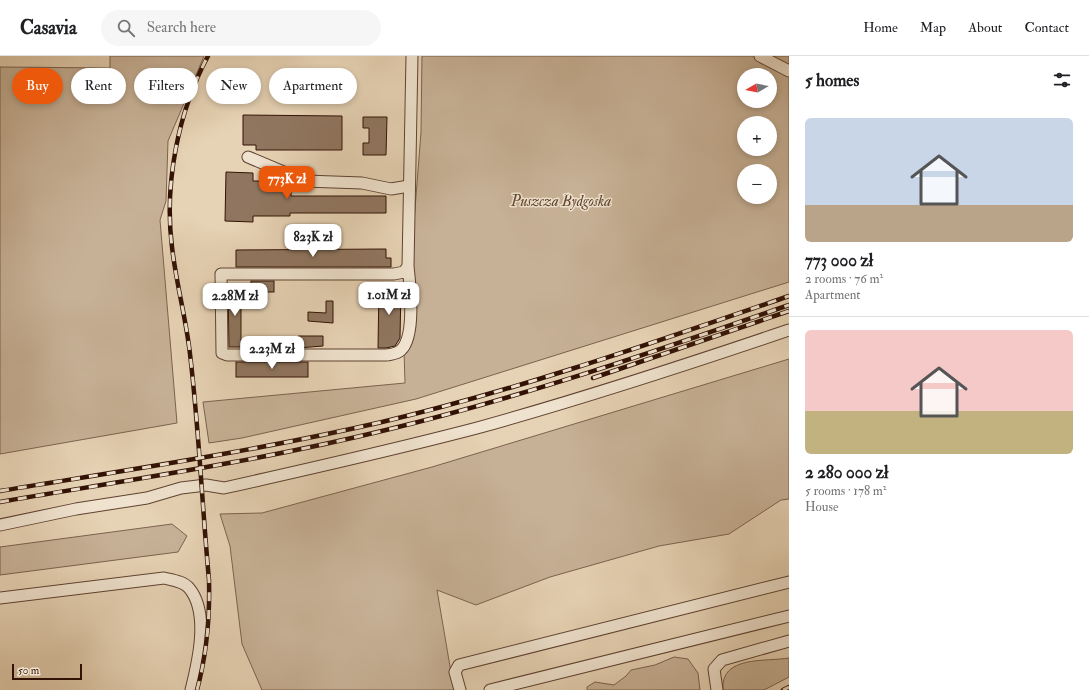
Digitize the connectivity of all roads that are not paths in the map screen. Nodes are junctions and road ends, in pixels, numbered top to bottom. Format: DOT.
graph roads {
  1 [pos="412,56"];
  2 [pos="760,56"];
  3 [pos="789,71"];
  4 [pos="248,157"];
  5 [pos="409,186"];
  6 [pos="408,266"];
  7 [pos="789,330"];
  8 [pos="0,525"];
  9 [pos="789,582"];
  10 [pos="0,598"];
  11 [pos="789,616"];
  12 [pos="789,642"];
  13 [pos="190,690"];
  14 [pos="460,690"];
  15 [pos="490,690"];
  16 [pos="717,690"];
  1 -- 5 [label="lane"];
  2 -- 3 [label="lane"];
  4 -- 5 [label="lane"];
  5 -- 6 [label="lane"];
  6 -- 6 [label="lane"];
  7 -- 8 [label="lane"];
  9 -- 14 [label="lane"];
  10 -- 13 [label="lane"];
  11 -- 15 [label="lane"];
  12 -- 16 [label="lane"];
}
